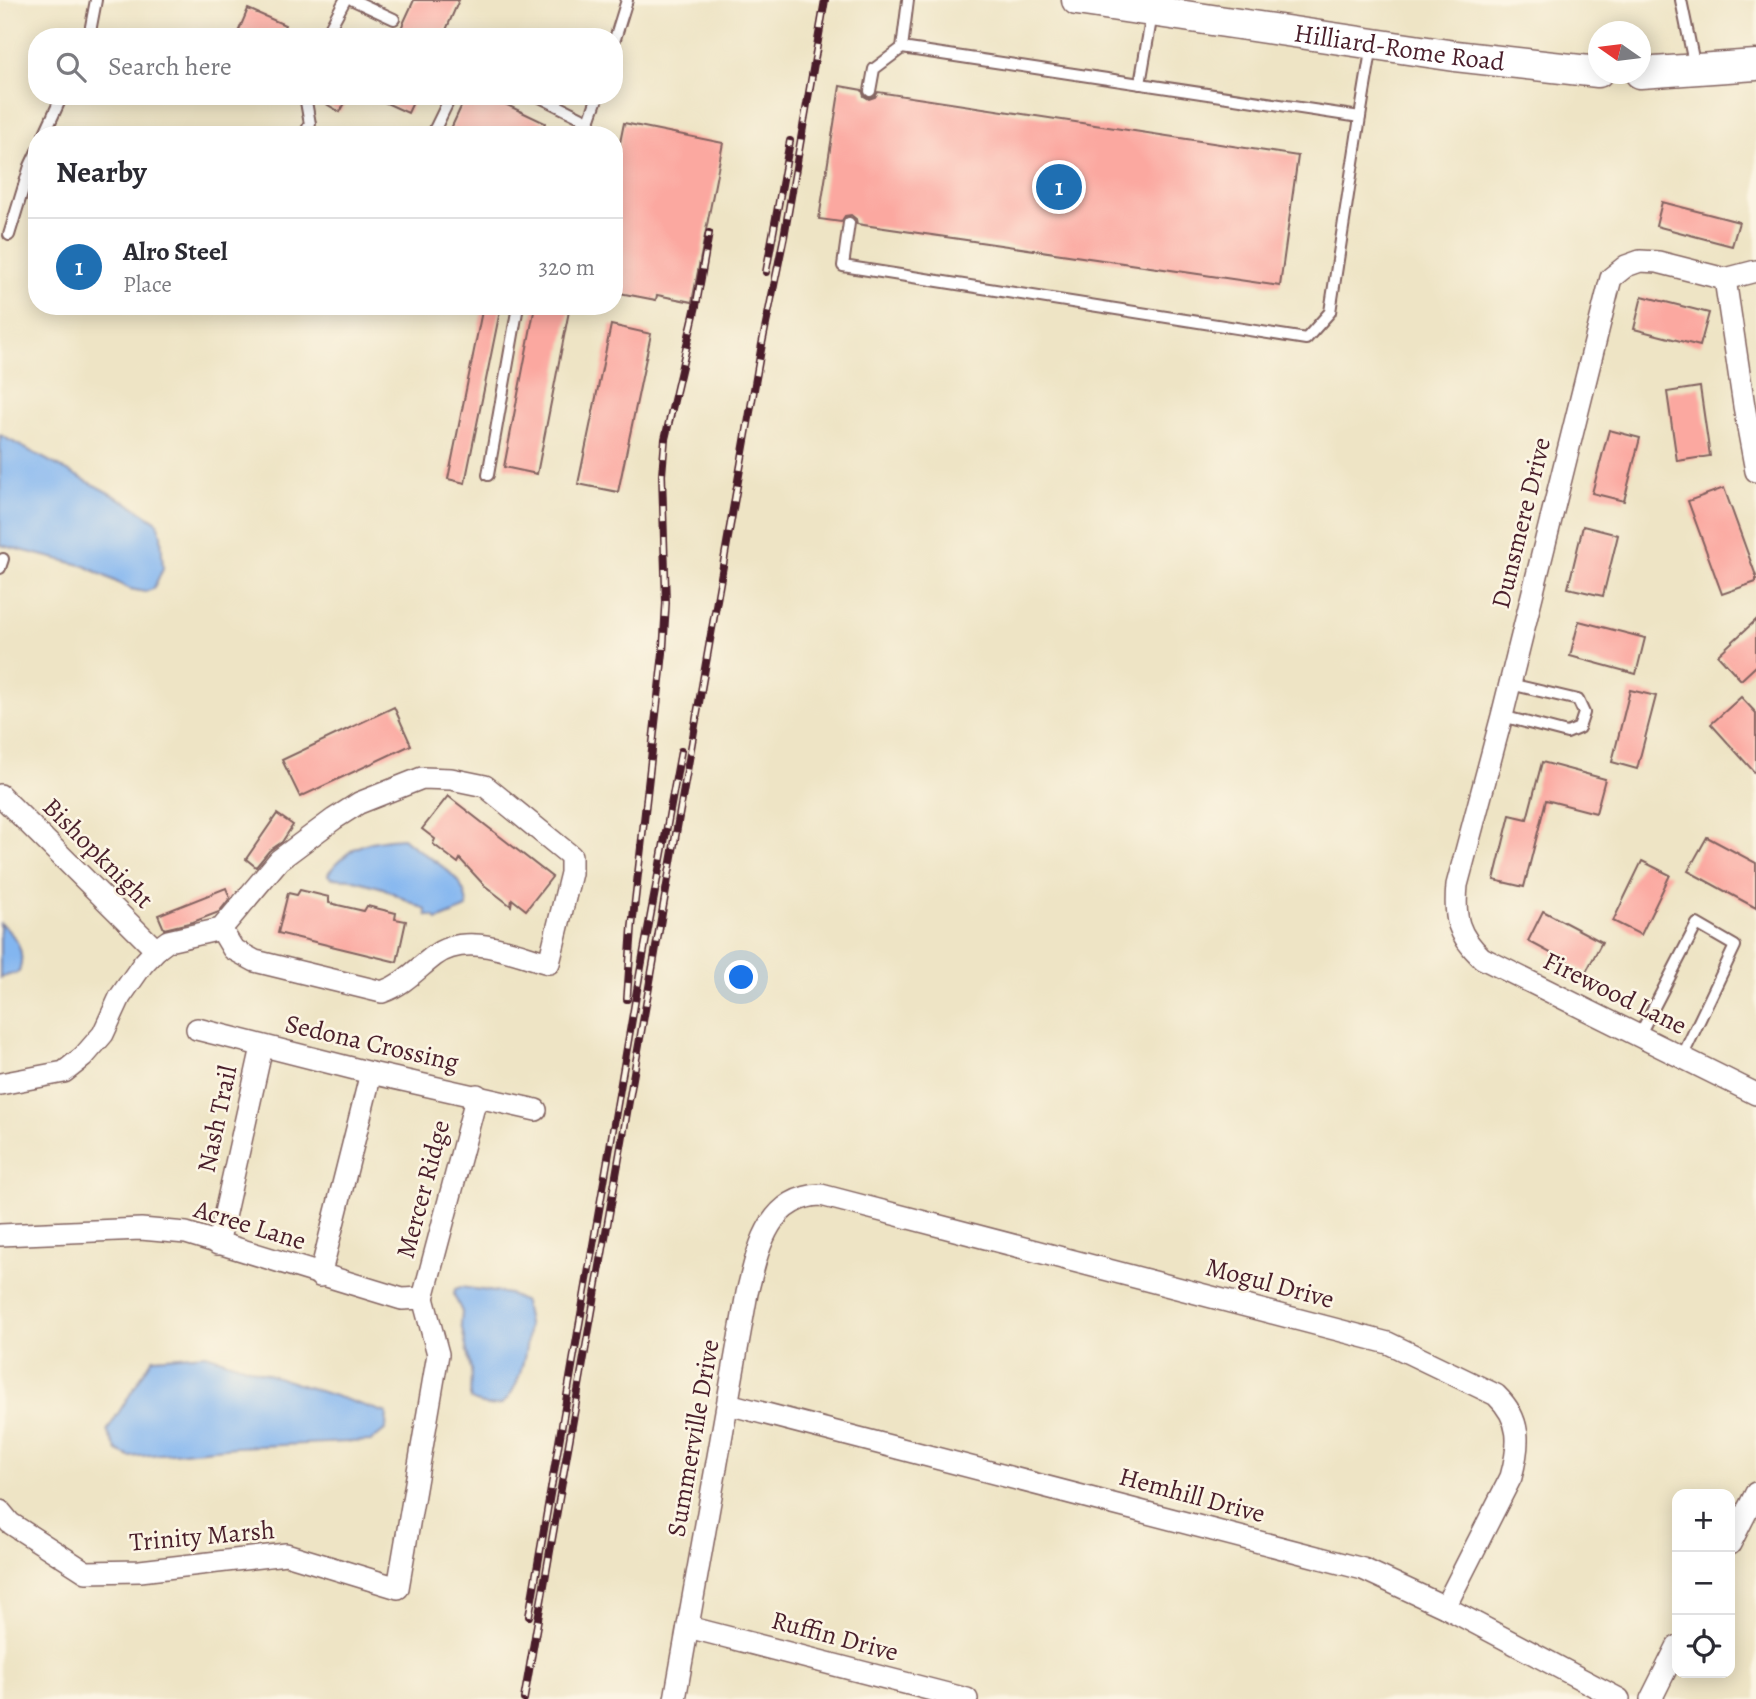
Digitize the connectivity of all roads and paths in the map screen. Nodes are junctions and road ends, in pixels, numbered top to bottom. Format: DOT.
graph roads {
  1 [pos="96,0"];
  2 [pos="345,0"];
  3 [pos="353,0"];
  4 [pos="627,0"];
  5 [pos="908,0"];
  6 [pos="1077,0"];
  7 [pos="1681,0"];
  8 [pos="1122,3"];
  9 [pos="1206,10"];
  10 [pos="1152,12"];
  11 [pos="394,19"];
  12 [pos="91,28"];
  13 [pos="329,28"];
  14 [pos="618,28"];
  15 [pos="1372,44"];
  16 [pos="902,48"];
  17 [pos="1756,65"];
  18 [pos="1588,71"];
  19 [pos="1695,71"];
  20 [pos="1651,73"];
  21 [pos="1140,84"];
  22 [pos="870,91"];
  23 [pos="58,105"];
  24 [pos="307,105"];
  25 [pos="447,105"];
  26 [pos="556,105"];
  27 [pos="595,105"];
  28 [pos="1360,117"];
  29 [pos="590,122"];
  30 [pos="48,126"];
  31 [pos="309,126"];
  32 [pos="436,126"];
  33 [pos="588,126"];
  34 [pos="28,173"];
  35 [pos="849,223"];
  36 [pos="9,235"];
  37 [pos="1756,271"];
  38 [pos="1725,279"];
  39 [pos="515,315"];
  40 [pos="1756,471"];
  41 [pos="488,475"];
  42 [pos="1510,684"];
  43 [pos="1502,716"];
  44 [pos="0,795"];
  45 [pos="221,929"];
  46 [pos="1460,930"];
  47 [pos="156,950"];
  48 [pos="197,1028"];
  49 [pos="1639,1036"];
  50 [pos="262,1047"];
  51 [pos="1682,1057"];
  52 [pos="371,1073"];
  53 [pos="0,1084"];
  54 [pos="1756,1094"];
  55 [pos="477,1096"];
  56 [pos="537,1110"];
  57 [pos="794,1200"];
  58 [pos="0,1235"];
  59 [pos="218,1244"];
  60 [pos="320,1276"];
  61 [pos="423,1298"];
  62 [pos="728,1404"];
  63 [pos="1756,1493"];
  64 [pos="0,1511"];
  65 [pos="1749,1522"];
  66 [pos="1735,1538"];
  67 [pos="1445,1606"];
  68 [pos="688,1626"];
  69 [pos="1672,1657"];
  70 [pos="675,1699"];
  71 [pos="967,1699"];
  72 [pos="1619,1699"];
  73 [pos="1651,1699"];
  1 -- 12 [label="lane"];
  2 -- 13 [label="lane"];
  3 -- 11 [label="lane"];
  4 -- 14 [label="lane"];
  5 -- 16 [label="lane"];
  6 -- 8 [label="main road, Hilliard-Rome Road"];
  7 -- 19 [label="lane"];
  8 -- 10 [label="main road, Hilliard-Rome Road"];
  9 -- 10 [label="main road, Hilliard-Rome Road"];
  9 -- 15 [label="main road, Hilliard-Rome Road"];
  10 -- 21 [label="lane"];
  15 -- 18 [label="main road, Hilliard-Rome Road"];
  15 -- 28 [label="lane"];
  16 -- 21 [label="lane"];
  16 -- 22 [label="lane"];
  17 -- 19 [label="main road"];
  19 -- 20 [label="main road"];
  21 -- 28 [label="lane"];
  23 -- 30 [label="lane"];
  24 -- 31 [label="lane"];
  25 -- 32 [label="lane"];
  26 -- 29 [label="lane"];
  27 -- 29 [label="lane"];
  28 -- 35 [label="lane"];
  29 -- 33 [label="lane"];
  34 -- 36 [label="lane"];
  37 -- 38 [label="street, Dunsmere Drive"];
  38 -- 40 [label="street"];
  38 -- 42 [label="street, Dunsmere Drive"];
  39 -- 41 [label="lane"];
  42 -- 43 [label="street, Dunsmere Drive"];
  42 -- 43 [label="lane"];
  43 -- 46 [label="street, Dunsmere Drive"];
  44 -- 47 [label="street, Bishopknight"];
  45 -- 45 [label="street"];
  45 -- 47 [label="street"];
  46 -- 49 [label="street, Firewood Lane"];
  47 -- 53 [label="street"];
  48 -- 50 [label="street, Sedona Crossing"];
  49 -- 51 [label="street, Firewood Lane"];
  49 -- 51 [label="lane"];
  50 -- 52 [label="street, Sedona Crossing"];
  50 -- 59 [label="street, Nash Trail"];
  51 -- 54 [label="street, Firewood Lane"];
  52 -- 55 [label="street, Sedona Crossing"];
  52 -- 60 [label="street"];
  55 -- 56 [label="street, Sedona Crossing"];
  55 -- 61 [label="street, Mercer Ridge"];
  57 -- 62 [label="street, Summerville Drive"];
  57 -- 67 [label="street, Mogul Drive"];
  58 -- 59 [label="street, Acree Lane"];
  59 -- 60 [label="street, Acree Lane"];
  60 -- 61 [label="street, Acree Lane"];
  61 -- 64 [label="street, Trinity Marsh"];
  62 -- 67 [label="street, Hemhill Drive"];
  62 -- 68 [label="street, Summerville Drive"];
  63 -- 65 [label="street"];
  65 -- 66 [label="street"];
  67 -- 72 [label="street, Hemhill Drive"];
  68 -- 70 [label="street, Summerville Drive"];
  68 -- 71 [label="street, Ruffin Drive"];
  69 -- 73 [label="street"];
}
